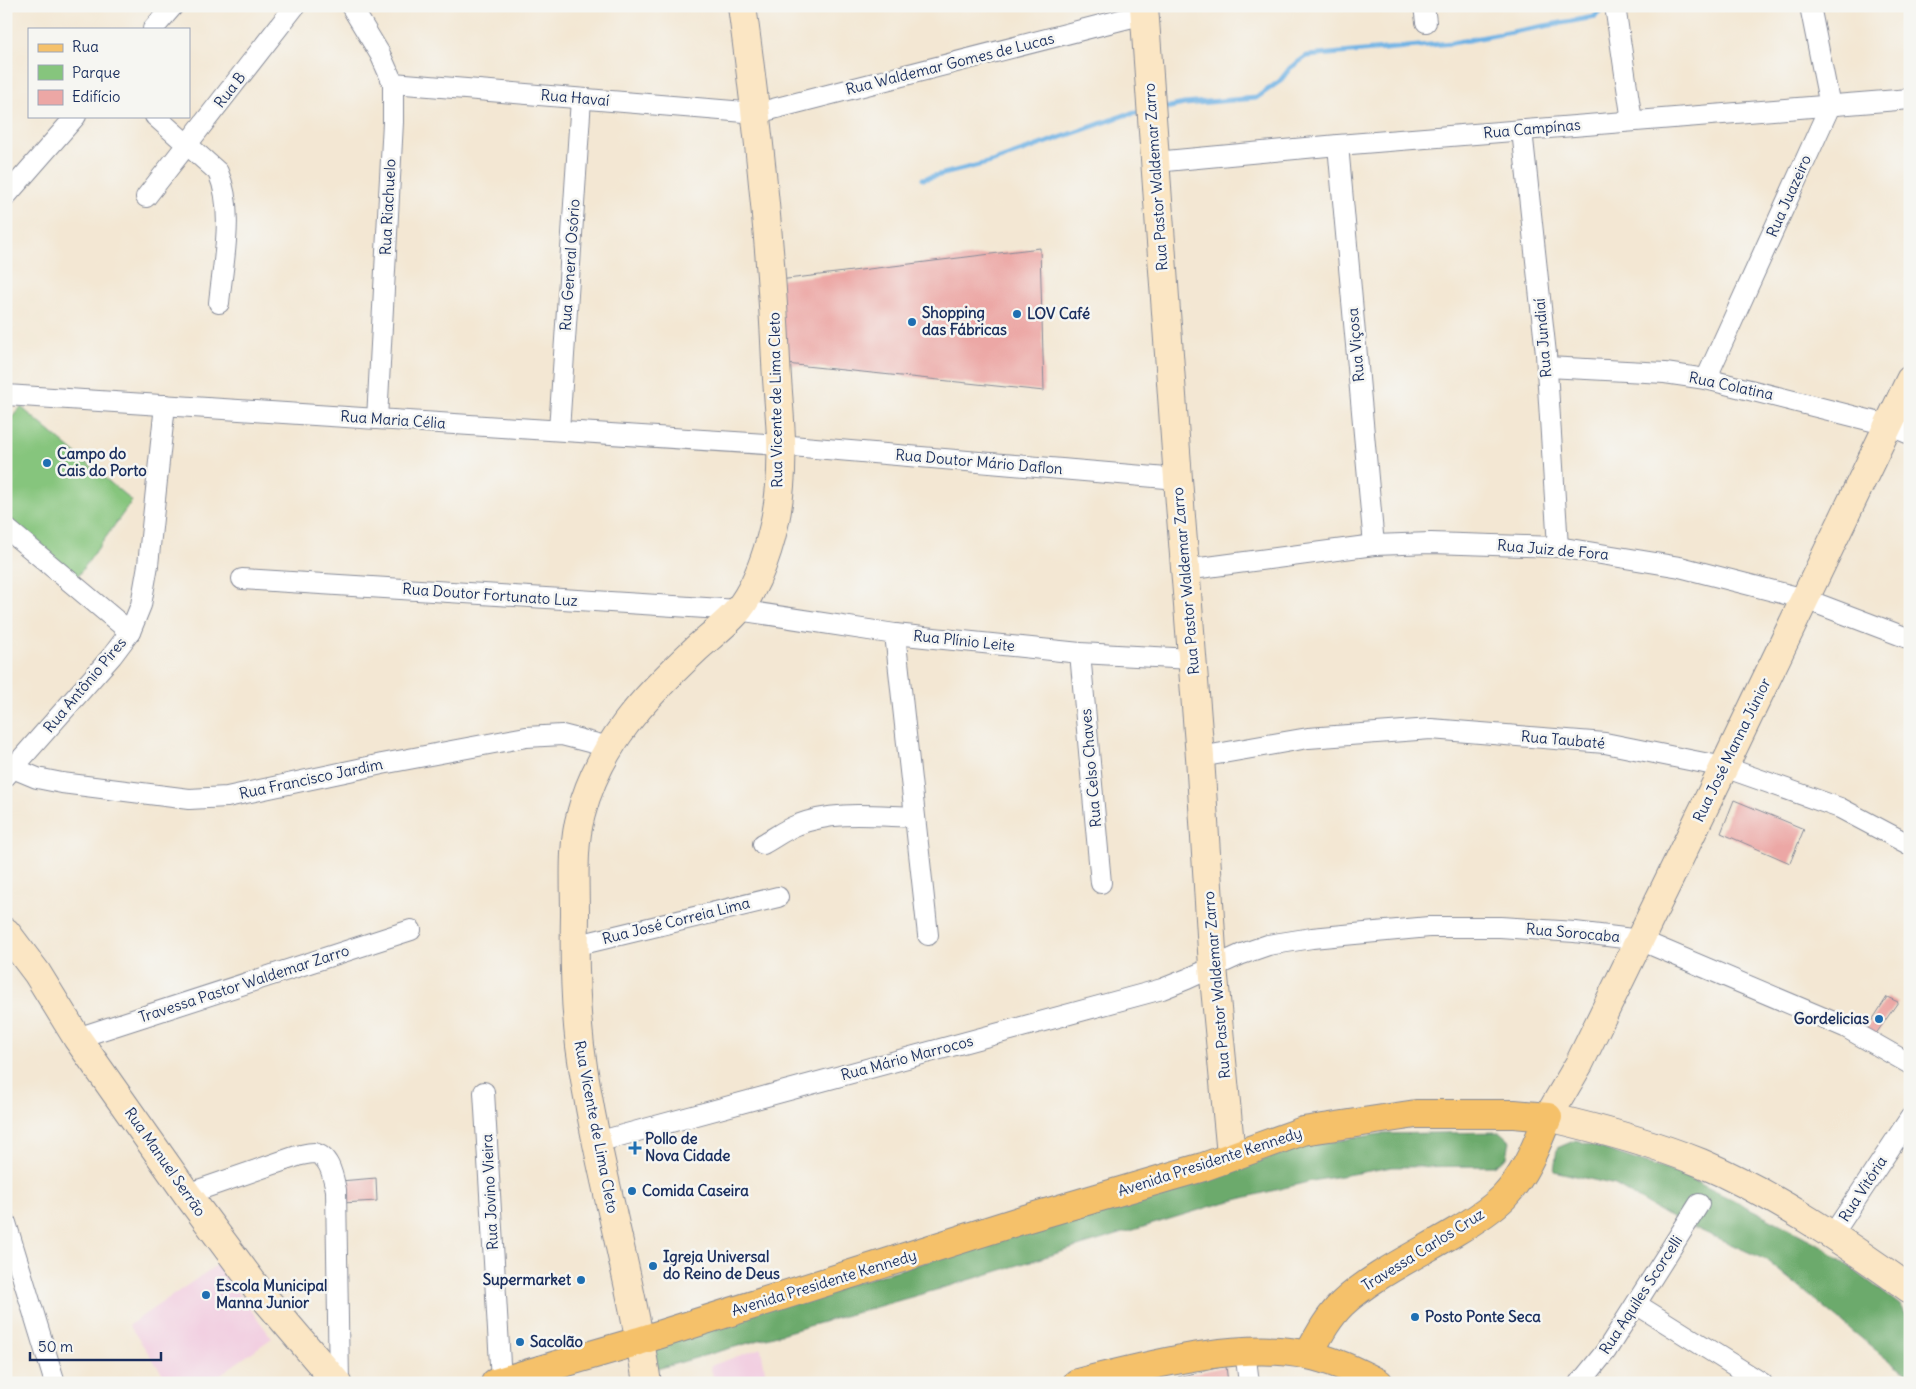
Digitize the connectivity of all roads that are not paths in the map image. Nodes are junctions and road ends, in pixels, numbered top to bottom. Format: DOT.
graph roads {
  1 [pos="172,6"];
  2 [pos="295,6"];
  3 [pos="351,6"];
  4 [pos="742,6"];
  5 [pos="1615,6"];
  6 [pos="1810,6"];
  7 [pos="1144,10"];
  8 [pos="154,28"];
  9 [pos="393,83"];
  10 [pos="581,99"];
  11 [pos="1910,99"];
  12 [pos="1830,106"];
  13 [pos="757,113"];
  14 [pos="74,118"];
  15 [pos="157,118"];
  16 [pos="1632,121"];
  17 [pos="1522,130"];
  18 [pos="186,145"];
  19 [pos="1338,145"];
  20 [pos="1155,162"];
  21 [pos="6,196"];
  22 [pos="146,197"];
  23 [pos="219,303"];
  24 [pos="1547,366"];
  25 [pos="1706,379"];
  26 [pos="1910,380"];
  27 [pos="6,395"];
  28 [pos="165,405"];
  29 [pos="377,419"];
  30 [pos="1899,429"];
  31 [pos="559,430"];
  32 [pos="780,445"];
  33 [pos="1178,479"];
  34 [pos="6,528"];
  35 [pos="1374,545"];
  36 [pos="1558,547"];
  37 [pos="1185,570"];
  38 [pos="242,579"];
  39 [pos="1805,599"];
  40 [pos="738,610"];
  41 [pos="130,632"];
  42 [pos="895,634"];
  43 [pos="1910,639"];
  44 [pos="1080,653"];
  45 [pos="1192,659"];
  46 [pos="609,747"];
  47 [pos="1200,757"];
  48 [pos="1724,767"];
  49 [pos="10,772"];
  50 [pos="914,817"];
  51 [pos="763,844"];
  52 [pos="1910,845"];
  53 [pos="1101,883"];
  54 [pos="778,897"];
  55 [pos="411,930"];
  56 [pos="6,932"];
  57 [pos="928,935"];
  58 [pos="1640,940"];
  59 [pos="574,946"];
  60 [pos="1214,967"];
  61 [pos="77,1038"];
  62 [pos="1910,1064"];
  63 [pos="484,1092"];
  64 [pos="1548,1117"];
  65 [pos="1910,1118"];
  66 [pos="597,1142"];
  67 [pos="1232,1155"];
  68 [pos="187,1194"];
  69 [pos="1699,1204"];
  70 [pos="6,1223"];
  71 [pos="1833,1234"];
  72 [pos="1910,1289"];
  73 [pos="1636,1304"];
  74 [pos="639,1341"];
  75 [pos="1246,1351"];
  76 [pos="1308,1355"];
  77 [pos="498,1382"];
  78 [pos="55,1383"];
  79 [pos="338,1383"];
  80 [pos="646,1383"];
  81 [pos="1077,1383"];
  82 [pos="1249,1383"];
  83 [pos="1379,1383"];
  84 [pos="1580,1383"];
  85 [pos="1762,1383"];
  1 -- 8 [label="street"];
  2 -- 18 [label="street, Rua B"];
  3 -- 9 [label="street, Rua Riachuelo"];
  4 -- 13 [label="main road, Rua Vicente de Lima Cleto"];
  5 -- 16 [label="street"];
  6 -- 12 [label="street"];
  7 -- 13 [label="street, Rua Waldemar Gomes de Lucas"];
  7 -- 20 [label="main road, Rua Pastor Waldemar Zarro"];
  9 -- 10 [label="street, Rua Havaí"];
  9 -- 29 [label="street, Rua Riachuelo"];
  10 -- 13 [label="street, Rua Havaí"];
  10 -- 31 [label="street, Rua General Osório"];
  11 -- 12 [label="street, Rua Campínas"];
  12 -- 16 [label="street, Rua Campínas"];
  12 -- 25 [label="street, Rua Juazeiro"];
  13 -- 32 [label="main road, Rua Vicente de Lima Cleto"];
  14 -- 21 [label="street"];
  15 -- 18 [label="street"];
  16 -- 17 [label="street, Rua Campínas"];
  17 -- 19 [label="street, Rua Campínas"];
  17 -- 24 [label="street, Rua Jundiaí"];
  18 -- 22 [label="street, Rua B"];
  18 -- 23 [label="street"];
  19 -- 20 [label="street, Rua Campínas"];
  19 -- 35 [label="street, Rua Viçosa"];
  20 -- 33 [label="main road, Rua Pastor Waldemar Zarro"];
  24 -- 25 [label="street, Rua Colatina"];
  24 -- 36 [label="street, Rua Jundiaí"];
  25 -- 30 [label="street, Rua Colatina"];
  26 -- 30 [label="main road, Rua José Manna Júnior"];
  27 -- 28 [label="street, Rua Maria Célia"];
  28 -- 29 [label="street, Rua Maria Célia"];
  28 -- 41 [label="street, Rua Antônio Pires"];
  29 -- 31 [label="street, Rua Maria Célia"];
  30 -- 39 [label="main road, Rua José Manna Júnior"];
  31 -- 32 [label="street, Rua Maria Célia"];
  32 -- 33 [label="street, Rua Doutor Mário Daflon"];
  32 -- 40 [label="main road, Rua Vicente de Lima Cleto"];
  33 -- 37 [label="main road, Rua Pastor Waldemar Zarro"];
  34 -- 41 [label="street"];
  35 -- 36 [label="street, Rua Juiz de Fora"];
  35 -- 37 [label="street, Rua Juiz de Fora"];
  36 -- 39 [label="street, Rua Juiz de Fora"];
  37 -- 45 [label="main road, Rua Pastor Waldemar Zarro"];
  38 -- 40 [label="street, Rua Doutor Fortunato Luz"];
  39 -- 43 [label="street, Rua Juiz de Fora"];
  39 -- 48 [label="main road, Rua José Manna Júnior"];
  40 -- 42 [label="street, Rua Plínio Leite"];
  40 -- 46 [label="main road, Rua Vicente de Lima Cleto"];
  41 -- 49 [label="street, Rua Antônio Pires"];
  42 -- 44 [label="street, Rua Plínio Leite"];
  42 -- 50 [label="street"];
  44 -- 45 [label="street, Rua Plínio Leite"];
  44 -- 53 [label="street, Rua Celso Chaves"];
  45 -- 47 [label="main road, Rua Pastor Waldemar Zarro"];
  46 -- 49 [label="street, Rua Francisco Jardim"];
  46 -- 59 [label="main road, Rua Vicente de Lima Cleto"];
  47 -- 48 [label="street, Rua Taubaté"];
  47 -- 60 [label="main road, Rua Pastor Waldemar Zarro"];
  48 -- 52 [label="street, Rua Taubaté"];
  48 -- 58 [label="main road, Rua José Manna Júnior"];
  50 -- 51 [label="street"];
  50 -- 57 [label="street"];
  54 -- 59 [label="street, Rua José Correia Lima"];
  55 -- 61 [label="street, Travessa Pastor Waldemar Zarro"];
  56 -- 61 [label="main road, Rua Manuel Serrão"];
  58 -- 60 [label="street, Rua Sorocaba"];
  58 -- 62 [label="street, Rua Sorocaba"];
  58 -- 64 [label="main road, Rua José Manna Júnior"];
  59 -- 66 [label="main road, Rua Vicente de Lima Cleto"];
  60 -- 66 [label="street, Rua Mário Marrocos"];
  60 -- 67 [label="main road, Rua Pastor Waldemar Zarro"];
  61 -- 68 [label="main road, Rua Manuel Serrão"];
  63 -- 77 [label="street, Rua Jovino Vieira"];
  64 -- 67 [label="main road, Avenida Presidente Kennedy"];
  64 -- 71 [label="main road, Avenida Presidente Kennedy"];
  64 -- 76 [label="main road, Travessa Carlos Cruz"];
  65 -- 71 [label="street, Rua Vitória"];
  66 -- 74 [label="main road, Rua Vicente de Lima Cleto"];
  67 -- 74 [label="main road, Avenida Presidente Kennedy"];
  68 -- 79 [label="main road, Rua Manuel Serrão"];
  68 -- 79 [label="street"];
  69 -- 73 [label="street, Rua Aquiles Scorcelli"];
  70 -- 78 [label="street"];
  71 -- 72 [label="main road, Avenida Presidente Kennedy"];
  73 -- 84 [label="street, Rua Aquiles Scorcelli"];
  73 -- 85 [label="street"];
  74 -- 77 [label="main road, Avenida Presidente Kennedy"];
  74 -- 80 [label="main road, Rua Vicente de Lima Cleto"];
  75 -- 76 [label="main road"];
  75 -- 81 [label="main road"];
  75 -- 82 [label="street"];
  76 -- 83 [label="main road"];
}
